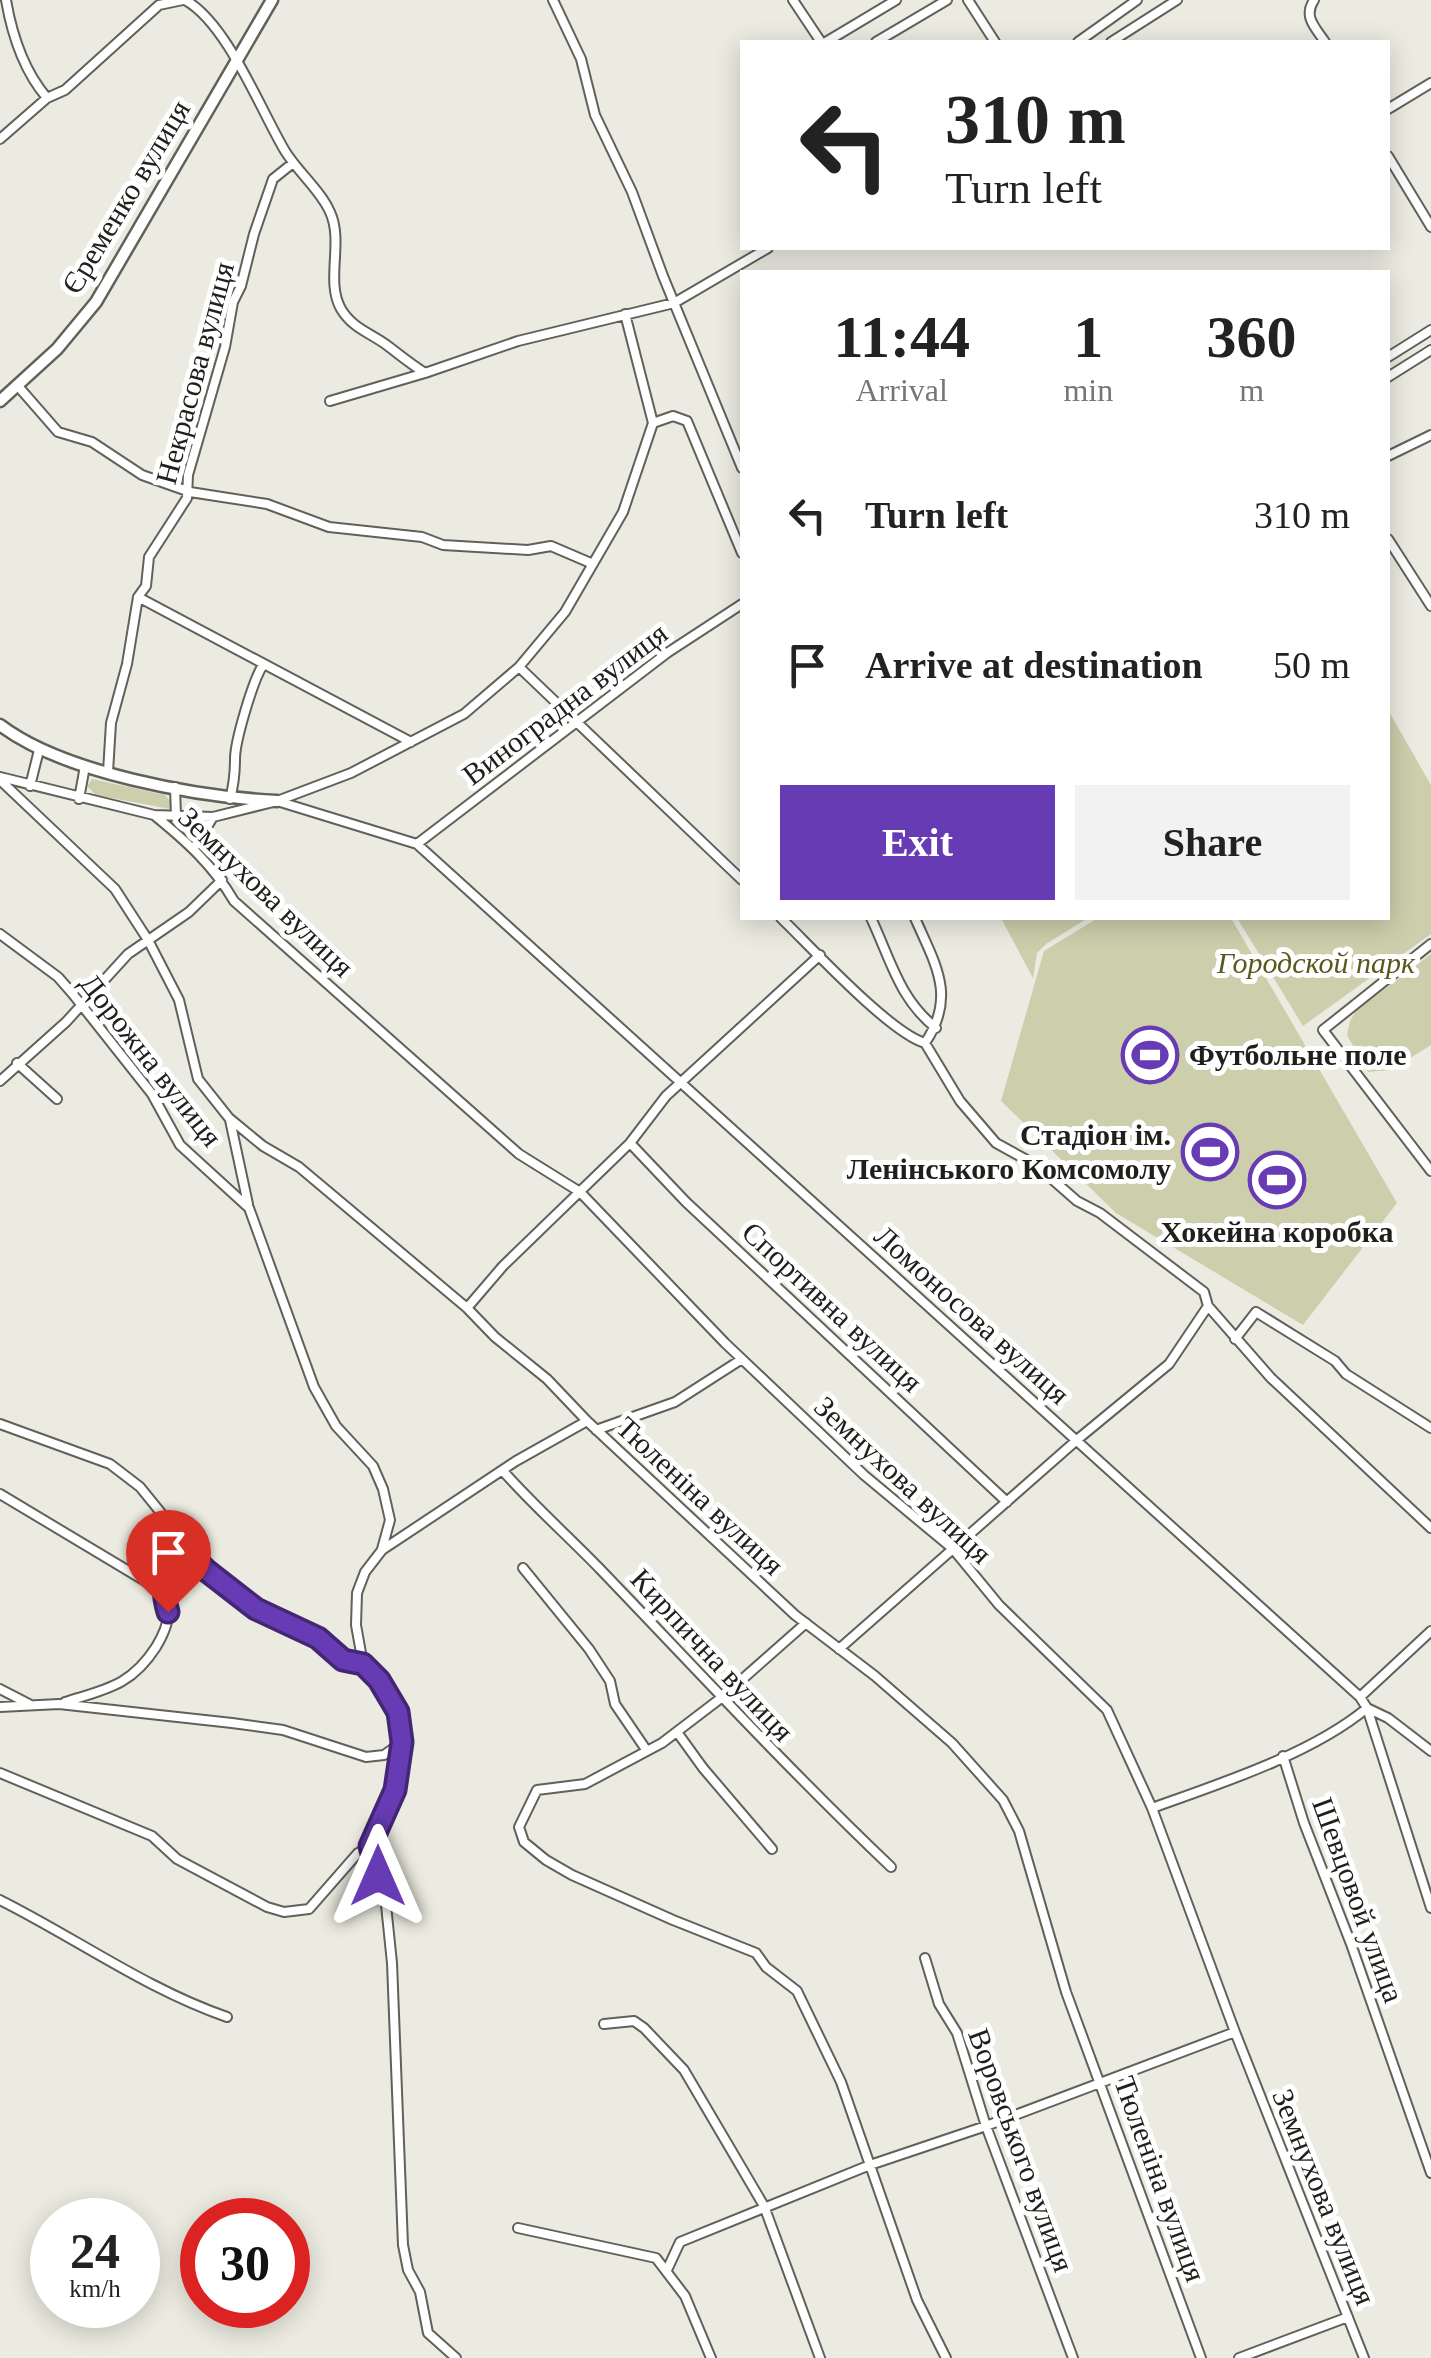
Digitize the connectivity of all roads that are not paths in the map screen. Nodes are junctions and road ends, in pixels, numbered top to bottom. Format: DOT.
graph roads {
  1 [pos="6,0"];
  2 [pos="185,0"];
  3 [pos="272,0"];
  4 [pos="553,0"];
  5 [pos="793,0"];
  6 [pos="896,0"];
  7 [pos="946,0"];
  8 [pos="968,0"];
  9 [pos="1137,0"];
  10 [pos="1177,0"];
  11 [pos="1314,0"];
  12 [pos="823,40"];
  13 [pos="827,40"];
  14 [pos="879,40"];
  15 [pos="994,40"];
  16 [pos="1081,40"];
  17 [pos="1114,40"];
  18 [pos="1324,40"];
  19 [pos="236,61"];
  20 [pos="1431,83"];
  21 [pos="46,98"];
  22 [pos="1390,108"];
  23 [pos="0,139"];
  24 [pos="1390,159"];
  25 [pos="293,163"];
  26 [pos="1431,228"];
  27 [pos="765,250"];
  28 [pos="674,304"];
  29 [pos="625,314"];
  30 [pos="1431,330"];
  31 [pos="1431,350"];
  32 [pos="1390,356"];
  33 [pos="425,373"];
  34 [pos="1390,376"];
  35 [pos="16,384"];
  36 [pos="330,400"];
  37 [pos="0,402"];
  38 [pos="653,423"];
  39 [pos="1431,435"];
  40 [pos="1390,455"];
  41 [pos="740,463"];
  42 [pos="187,490"];
  43 [pos="1390,542"];
  44 [pos="740,547"];
  45 [pos="593,564"];
  46 [pos="138,597"];
  47 [pos="740,605"];
  48 [pos="1431,606"];
  49 [pos="263,665"];
  50 [pos="519,667"];
  51 [pos="580,722"];
  52 [pos="0,725"];
  53 [pos="411,742"];
  54 [pos="39,750"];
  55 [pos="85,766"];
  56 [pos="108,772"];
  57 [pos="0,778"];
  58 [pos="30,786"];
  59 [pos="176,787"];
  60 [pos="79,799"];
  61 [pos="230,799"];
  62 [pos="277,801"];
  63 [pos="154,815"];
  64 [pos="176,816"];
  65 [pos="213,817"];
  66 [pos="417,844"];
  67 [pos="194,848"];
  68 [pos="740,878"];
  69 [pos="222,880"];
  70 [pos="783,920"];
  71 [pos="873,920"];
  72 [pos="917,920"];
  73 [pos="0,934"];
  74 [pos="148,940"];
  75 [pos="1431,944"];
  76 [pos="820,955"];
  77 [pos="82,1005"];
  78 [pos="936,1028"];
  79 [pos="926,1043"];
  80 [pos="17,1064"];
  81 [pos="0,1080"];
  82 [pos="681,1085"];
  83 [pos="57,1099"];
  84 [pos="230,1118"];
  85 [pos="630,1142"];
  86 [pos="1431,1172"];
  87 [pos="580,1192"];
  88 [pos="249,1208"];
  89 [pos="1208,1306"];
  90 [pos="466,1308"];
  91 [pos="1235,1339"];
  92 [pos="742,1360"];
  93 [pos="587,1421"];
  94 [pos="0,1424"];
  95 [pos="1431,1428"];
  96 [pos="596,1430"];
  97 [pos="1078,1439"];
  98 [pos="502,1471"];
  99 [pos="0,1494"];
  100 [pos="1007,1502"];
  101 [pos="1431,1528"];
  102 [pos="183,1547"];
  103 [pos="953,1549"];
  104 [pos="382,1550"];
  105 [pos="523,1568"];
  106 [pos="162,1591"];
  107 [pos="806,1623"];
  108 [pos="1431,1631"];
  109 [pos="839,1648"];
  110 [pos="363,1664"];
  111 [pos="0,1689"];
  112 [pos="1360,1697"];
  113 [pos="722,1698"];
  114 [pos="29,1704"];
  115 [pos="59,1704"];
  116 [pos="0,1707"];
  117 [pos="1366,1708"];
  118 [pos="677,1732"];
  119 [pos="402,1742"];
  120 [pos="647,1751"];
  121 [pos="1431,1751"];
  122 [pos="1284,1756"];
  123 [pos="0,1773"];
  124 [pos="1152,1808"];
  125 [pos="370,1846"];
  126 [pos="772,1849"];
  127 [pos="890,1868"];
  128 [pos="0,1900"];
  129 [pos="1431,1908"];
  130 [pos="925,1958"];
  131 [pos="227,2017"];
  132 [pos="604,2024"];
  133 [pos="1235,2032"];
  134 [pos="1100,2083"];
  135 [pos="986,2126"];
  136 [pos="870,2165"];
  137 [pos="1431,2173"];
  138 [pos="764,2206"];
  139 [pos="518,2228"];
  140 [pos="667,2270"];
  141 [pos="1348,2317"];
  142 [pos="456,2358"];
  143 [pos="711,2358"];
  144 [pos="820,2358"];
  145 [pos="946,2358"];
  146 [pos="1073,2358"];
  147 [pos="1201,2358"];
  148 [pos="1238,2358"];
  149 [pos="1364,2358"];
  1 -- 21 [label="street"];
  2 -- 19 [label="street"];
  2 -- 21 [label="street"];
  3 -- 19 [label="street, Єременко вулиця"];
  4 -- 28 [label="street"];
  5 -- 12 [label="street"];
  6 -- 13 [label="street"];
  7 -- 14 [label="street"];
  8 -- 15 [label="street"];
  9 -- 16 [label="street"];
  10 -- 17 [label="street"];
  11 -- 18 [label="street"];
  19 -- 25 [label="street"];
  19 -- 35 [label="street, Єременко вулиця"];
  20 -- 22 [label="street"];
  21 -- 23 [label="street"];
  24 -- 26 [label="street"];
  25 -- 33 [label="street"];
  25 -- 42 [label="street, Некрасова вулиця"];
  27 -- 28 [label="street"];
  28 -- 29 [label="street"];
  28 -- 41 [label="street"];
  29 -- 33 [label="street"];
  29 -- 38 [label="street"];
  30 -- 32 [label="street"];
  31 -- 34 [label="street"];
  33 -- 36 [label="street"];
  35 -- 37 [label="street, Єременко вулиця"];
  35 -- 42 [label="street"];
  38 -- 44 [label="street"];
  38 -- 45 [label="street"];
  39 -- 40 [label="street"];
  42 -- 45 [label="street"];
  42 -- 46 [label="street, Некрасова вулиця"];
  43 -- 48 [label="street"];
  45 -- 50 [label="street"];
  46 -- 49 [label="street"];
  46 -- 56 [label="street, Некрасова вулиця"];
  47 -- 51 [label="street, Виноградна вулиця"];
  49 -- 53 [label="street"];
  49 -- 61 [label="street"];
  50 -- 51 [label="street"];
  50 -- 53 [label="street"];
  51 -- 66 [label="street, Виноградна вулиця"];
  51 -- 68 [label="street"];
  52 -- 54 [label="street"];
  53 -- 62 [label="street"];
  54 -- 55 [label="street"];
  54 -- 58 [label="street"];
  55 -- 56 [label="street"];
  55 -- 60 [label="street"];
  56 -- 59 [label="street"];
  57 -- 58 [label="street"];
  57 -- 74 [label="street, Тюленіна вулиця"];
  58 -- 60 [label="street"];
  59 -- 61 [label="street"];
  59 -- 64 [label="street"];
  60 -- 63 [label="street"];
  61 -- 62 [label="street"];
  62 -- 65 [label="street"];
  62 -- 66 [label="street, Ломоносова вулиця"];
  63 -- 64 [label="street"];
  63 -- 67 [label="street, Земнухова вулиця"];
  64 -- 65 [label="street"];
  65 -- 67 [label="street"];
  66 -- 82 [label="street, Ломоносова вулиця"];
  67 -- 69 [label="street, Земнухова вулиця"];
  69 -- 74 [label="street"];
  69 -- 87 [label="street, Земнухова вулиця"];
  70 -- 76 [label="street"];
  71 -- 78 [label="street"];
  72 -- 78 [label="street"];
  73 -- 77 [label="street, Дорожна вулиця"];
  74 -- 77 [label="street"];
  74 -- 84 [label="street, Тюленіна вулиця"];
  75 -- 86 [label="street"];
  76 -- 79 [label="street"];
  76 -- 82 [label="street"];
  77 -- 80 [label="street"];
  77 -- 88 [label="street, Дорожна вулиця"];
  78 -- 79 [label="street"];
  79 -- 89 [label="street"];
  80 -- 81 [label="street"];
  80 -- 83 [label="street"];
  82 -- 85 [label="street"];
  82 -- 97 [label="street, Ломоносова вулиця"];
  84 -- 88 [label="street"];
  84 -- 90 [label="street, Тюленіна вулиця"];
  85 -- 87 [label="street"];
  85 -- 100 [label="street, Спортивна вулиця"];
  87 -- 90 [label="street"];
  87 -- 92 [label="street, Земнухова вулиця"];
  88 -- 104 [label="street, Дорожна вулиця"];
  89 -- 91 [label="street"];
  89 -- 97 [label="street"];
  90 -- 93 [label="street, Тюленіна вулиця"];
  91 -- 95 [label="street"];
  91 -- 101 [label="street"];
  92 -- 96 [label="street"];
  92 -- 103 [label="street, Земнухова вулиця"];
  93 -- 96 [label="street, Тюленіна вулиця"];
  93 -- 98 [label="street"];
  94 -- 102 [label="street"];
  96 -- 107 [label="street, Тюленіна вулиця"];
  97 -- 100 [label="street"];
  97 -- 112 [label="street, Ломоносова вулиця"];
  98 -- 104 [label="street"];
  98 -- 113 [label="street, Кирпична вулиця"];
  99 -- 106 [label="street"];
  100 -- 103 [label="street"];
  102 -- 106 [label="street"];
  102 -- 110 [label="street"];
  103 -- 109 [label="street"];
  103 -- 124 [label="street, Земнухова вулиця"];
  104 -- 110 [label="street"];
  105 -- 120 [label="street"];
  106 -- 115 [label="street"];
  107 -- 109 [label="street, Тюленіна вулиця"];
  107 -- 113 [label="street"];
  108 -- 112 [label="street"];
  109 -- 134 [label="street, Тюленіна вулиця"];
  110 -- 119 [label="street"];
  111 -- 114 [label="street"];
  112 -- 117 [label="street, Ломоносова вулиця"];
  113 -- 118 [label="street"];
  113 -- 127 [label="street, Кирпична вулиця"];
  114 -- 115 [label="street"];
  114 -- 116 [label="street"];
  115 -- 119 [label="street"];
  117 -- 121 [label="street"];
  117 -- 122 [label="street"];
  117 -- 129 [label="street, Ломоносова вулиця"];
  118 -- 120 [label="street"];
  118 -- 126 [label="street"];
  119 -- 125 [label="street"];
  120 -- 136 [label="street"];
  122 -- 124 [label="street"];
  122 -- 137 [label="street, Шевцовой улица"];
  123 -- 125 [label="street"];
  124 -- 133 [label="street, Земнухова вулиця"];
  125 -- 142 [label="street"];
  128 -- 131 [label="street"];
  130 -- 135 [label="street, Воровського вулиця"];
  132 -- 138 [label="street"];
  133 -- 134 [label="street"];
  133 -- 141 [label="street, Земнухова вулиця"];
  134 -- 135 [label="street"];
  134 -- 147 [label="street, Тюленіна вулиця"];
  135 -- 136 [label="street"];
  135 -- 146 [label="street, Воровського вулиця"];
  136 -- 138 [label="street"];
  136 -- 145 [label="street"];
  138 -- 140 [label="street"];
  138 -- 144 [label="street"];
  139 -- 140 [label="street"];
  140 -- 143 [label="street"];
  141 -- 148 [label="street"];
  141 -- 149 [label="street, Земнухова вулиця"];
}
